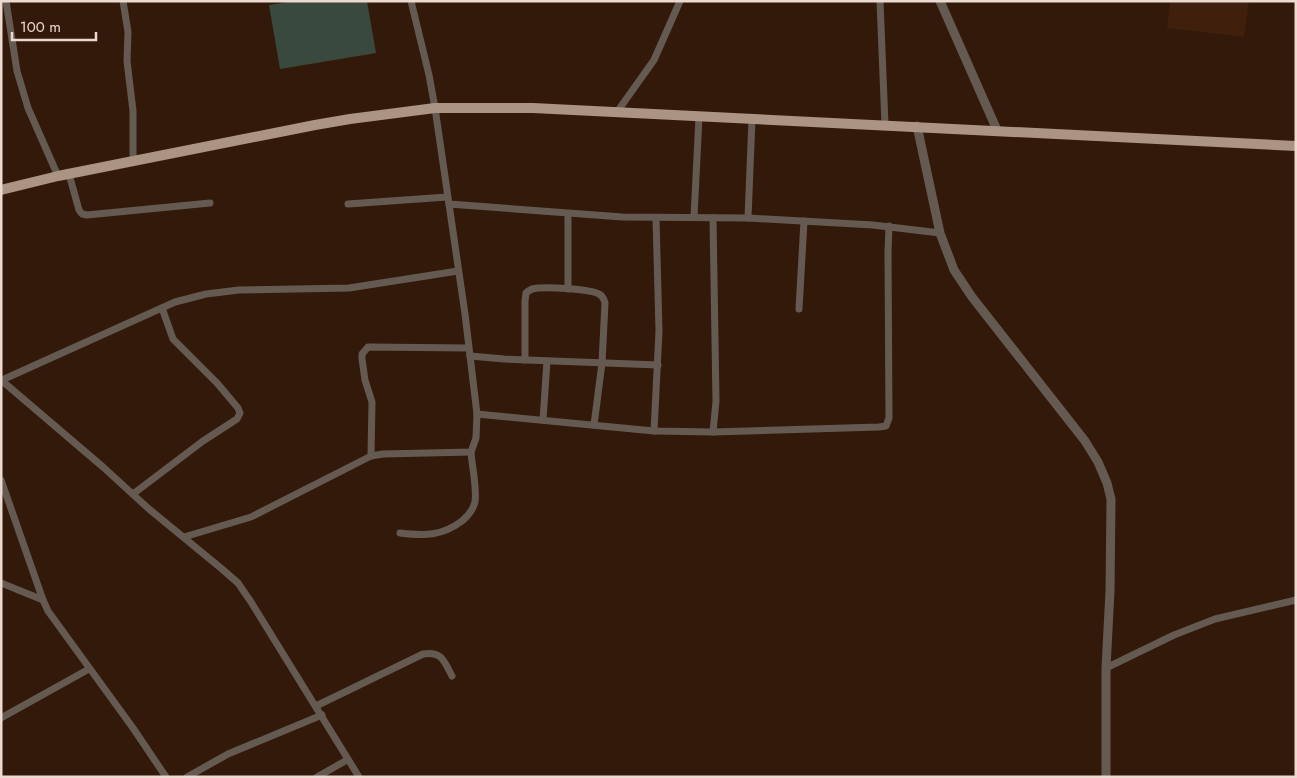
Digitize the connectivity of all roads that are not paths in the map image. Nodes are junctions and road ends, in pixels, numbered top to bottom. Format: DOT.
graph roads {
  1 [pos="6,1"];
  2 [pos="123,1"];
  3 [pos="411,1"];
  4 [pos="680,1"];
  5 [pos="880,1"];
  6 [pos="940,1"];
  7 [pos="435,108"];
  8 [pos="617,112"];
  9 [pos="699,117"];
  10 [pos="752,119"];
  11 [pos="884,125"];
  12 [pos="917,126"];
  13 [pos="997,130"];
  14 [pos="1296,146"];
  15 [pos="133,161"];
  16 [pos="69,174"];
  17 [pos="58,176"];
  18 [pos="1,190"];
  19 [pos="448,200"];
  20 [pos="210,203"];
  21 [pos="348,204"];
  22 [pos="568,214"];
  23 [pos="694,217"];
  24 [pos="656,218"];
  25 [pos="713,218"];
  26 [pos="748,218"];
  27 [pos="804,221"];
  28 [pos="889,226"];
  29 [pos="940,232"];
  30 [pos="458,271"];
  31 [pos="568,289"];
  32 [pos="162,308"];
  33 [pos="799,309"];
  34 [pos="469,352"];
  35 [pos="525,360"];
  36 [pos="547,361"];
  37 [pos="602,363"];
  38 [pos="658,365"];
  39 [pos="2,380"];
  40 [pos="478,414"];
  41 [pos="543,420"];
  42 [pos="594,425"];
  43 [pos="654,431"];
  44 [pos="713,432"];
  45 [pos="471,452"];
  46 [pos="371,456"];
  47 [pos="1,480"];
  48 [pos="133,494"];
  49 [pos="400,533"];
  50 [pos="184,537"];
  51 [pos="1,583"];
  52 [pos="43,600"];
  53 [pos="1293,601"];
  54 [pos="1296,609"];
  55 [pos="1106,668"];
  56 [pos="89,669"];
  57 [pos="452,676"];
  58 [pos="316,706"];
  59 [pos="322,715"];
  60 [pos="1,718"];
  61 [pos="348,760"];
  62 [pos="166,777"];
  63 [pos="187,777"];
  64 [pos="317,777"];
  65 [pos="359,777"];
  66 [pos="1106,777"];
  1 -- 17 [label="street"];
  2 -- 15 [label="street"];
  3 -- 7 [label="street"];
  4 -- 8 [label="street"];
  5 -- 11 [label="street"];
  6 -- 13 [label="street"];
  7 -- 8 [label="main road"];
  7 -- 15 [label="main road"];
  7 -- 19 [label="street"];
  8 -- 9 [label="main road"];
  9 -- 10 [label="main road"];
  9 -- 23 [label="street"];
  10 -- 11 [label="main road"];
  10 -- 26 [label="street"];
  11 -- 12 [label="main road"];
  12 -- 13 [label="main road"];
  12 -- 29 [label="street"];
  13 -- 14 [label="main road"];
  15 -- 16 [label="main road"];
  16 -- 17 [label="main road"];
  16 -- 20 [label="street"];
  17 -- 18 [label="main road"];
  19 -- 21 [label="street"];
  19 -- 22 [label="street"];
  19 -- 30 [label="street"];
  22 -- 24 [label="street"];
  22 -- 31 [label="street"];
  23 -- 24 [label="street"];
  23 -- 25 [label="street"];
  24 -- 38 [label="street"];
  25 -- 26 [label="street"];
  25 -- 44 [label="street"];
  26 -- 27 [label="street"];
  27 -- 28 [label="street"];
  27 -- 33 [label="street"];
  28 -- 29 [label="street"];
  28 -- 44 [label="street"];
  29 -- 55 [label="street"];
  30 -- 32 [label="street"];
  30 -- 34 [label="street"];
  31 -- 35 [label="street"];
  31 -- 37 [label="street"];
  32 -- 39 [label="street"];
  32 -- 48 [label="street"];
  34 -- 35 [label="street"];
  34 -- 40 [label="street"];
  34 -- 46 [label="street"];
  35 -- 36 [label="street"];
  36 -- 37 [label="street"];
  36 -- 41 [label="street"];
  37 -- 38 [label="street"];
  37 -- 42 [label="street"];
  38 -- 43 [label="street"];
  39 -- 48 [label="street"];
  40 -- 41 [label="street"];
  40 -- 45 [label="street"];
  41 -- 42 [label="street"];
  42 -- 43 [label="street"];
  43 -- 44 [label="street"];
  45 -- 46 [label="street"];
  45 -- 49 [label="street"];
  46 -- 50 [label="street"];
  47 -- 52 [label="street"];
  48 -- 50 [label="street"];
  50 -- 58 [label="street"];
  51 -- 52 [label="street"];
  52 -- 56 [label="street"];
  53 -- 54 [label="street"];
  53 -- 55 [label="street"];
  55 -- 66 [label="street"];
  56 -- 60 [label="street"];
  56 -- 62 [label="street"];
  57 -- 58 [label="street"];
  58 -- 59 [label="street"];
  59 -- 61 [label="street"];
  59 -- 63 [label="street"];
  61 -- 64 [label="street"];
  61 -- 65 [label="street"];
}
